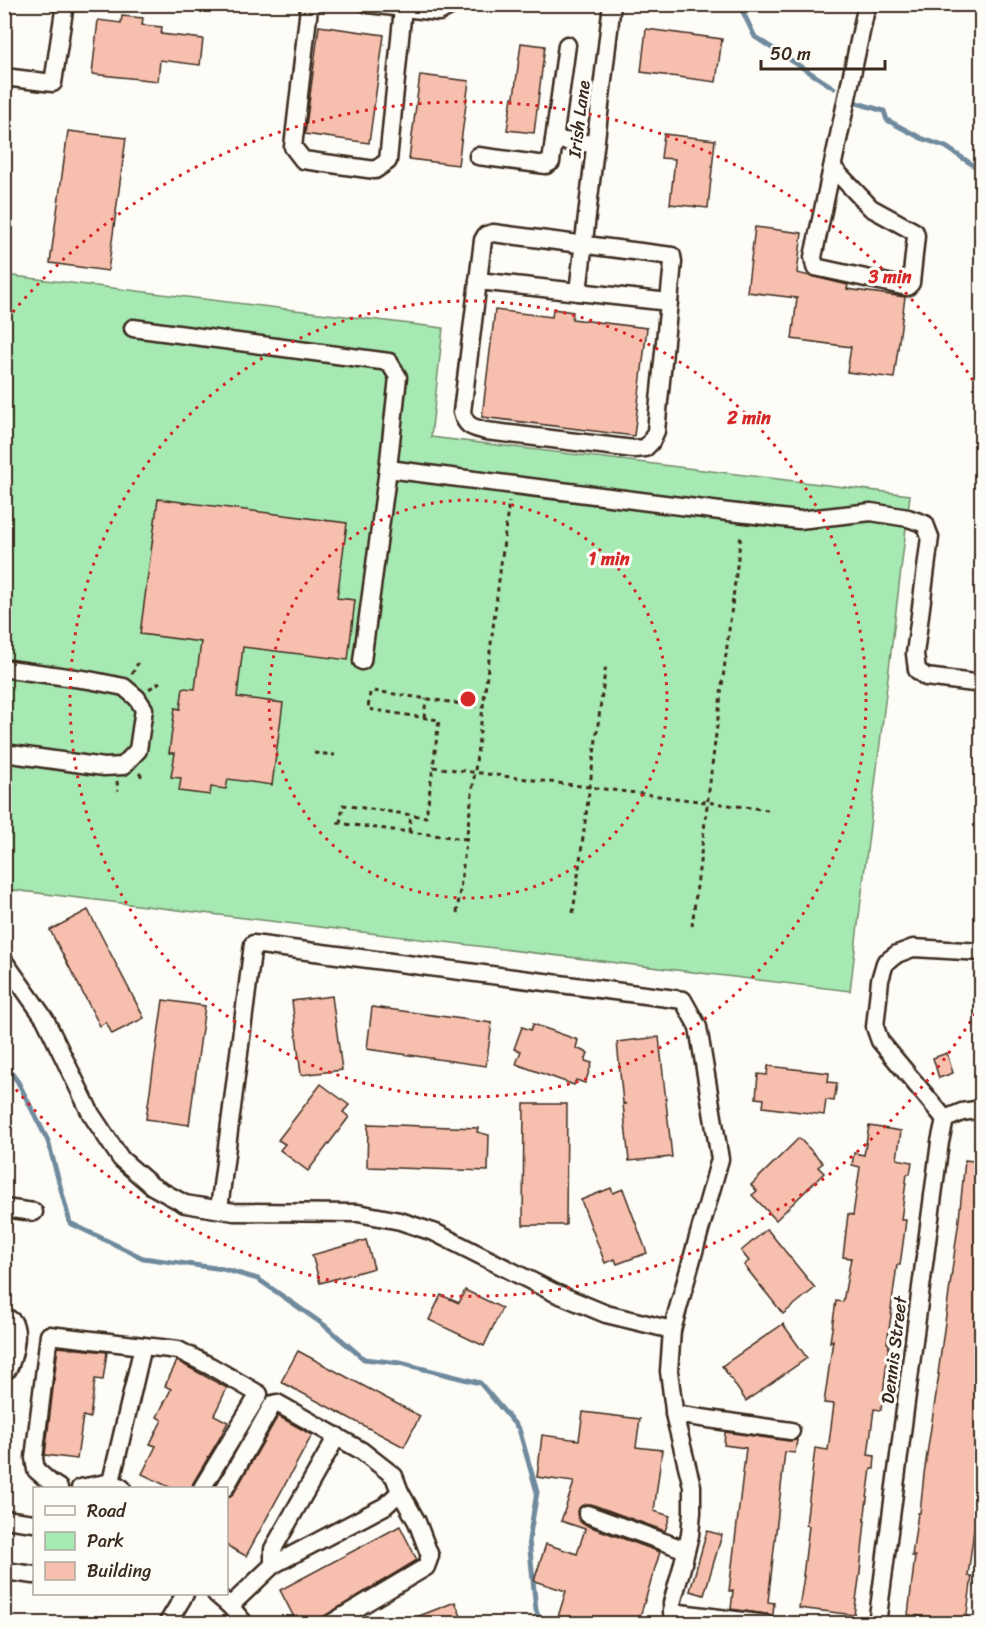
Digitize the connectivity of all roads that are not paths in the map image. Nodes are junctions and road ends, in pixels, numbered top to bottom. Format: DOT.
graph roads {
  1 [pos="65,4"];
  2 [pos="313,4"];
  3 [pos="368,4"];
  4 [pos="448,4"];
  5 [pos="612,4"];
  6 [pos="867,4"];
  7 [pos="403,8"];
  8 [pos="567,45"];
  9 [pos="4,77"];
  10 [pos="554,140"];
  11 [pos="595,144"];
  12 [pos="478,156"];
  13 [pos="832,167"];
  14 [pos="584,241"];
  15 [pos="478,281"];
  16 [pos="578,292"];
  17 [pos="669,302"];
  18 [pos="133,328"];
  19 [pos="388,469"];
  20 [pos="362,661"];
  21 [pos="4,670"];
  22 [pos="981,684"];
  23 [pos="4,753"];
  24 [pos="981,952"];
  25 [pos="4,961"];
  26 [pos="981,1109"];
  27 [pos="945,1119"];
  28 [pos="4,1208"];
  29 [pos="219,1209"];
  30 [pos="34,1212"];
  31 [pos="4,1316"];
  32 [pos="672,1330"];
  33 [pos="143,1346"];
  34 [pos="4,1370"];
  35 [pos="674,1414"];
  36 [pos="791,1431"];
  37 [pos="337,1436"];
  38 [pos="116,1485"];
  39 [pos="57,1487"];
  40 [pos="92,1487"];
  41 [pos="203,1487"];
  42 [pos="226,1487"];
  43 [pos="400,1492"];
  44 [pos="587,1514"];
  45 [pos="4,1519"];
  46 [pos="33,1523"];
  47 [pos="686,1550"];
  48 [pos="273,1565"];
  49 [pos="4,1571"];
  50 [pos="33,1575"];
  51 [pos="184,1595"];
  52 [pos="218,1595"];
  53 [pos="230,1606"];
  54 [pos="672,1618"];
  55 [pos="167,1623"];
  56 [pos="245,1623"];
  57 [pos="330,1623"];
  58 [pos="767,1623"];
  59 [pos="878,1623"];
  1 -- 9 [label="street"];
  2 -- 7 [label="street"];
  3 -- 7 [label="street"];
  4 -- 7 [label="street"];
  5 -- 11 [label="street, Irish Lane"];
  6 -- 13 [label="street"];
  8 -- 10 [label="street"];
  10 -- 11 [label="street"];
  10 -- 12 [label="street"];
  11 -- 14 [label="street, Irish Lane"];
  13 -- 13 [label="street"];
  14 -- 15 [label="street"];
  14 -- 16 [label="street, Irish Lane"];
  14 -- 17 [label="street"];
  15 -- 16 [label="street"];
  15 -- 17 [label="street"];
  16 -- 17 [label="street"];
  18 -- 19 [label="street"];
  19 -- 20 [label="street"];
  19 -- 22 [label="street"];
  21 -- 23 [label="street"];
  24 -- 27 [label="street"];
  25 -- 29 [label="street"];
  26 -- 27 [label="street"];
  27 -- 59 [label="street, Dennis Street"];
  28 -- 30 [label="street"];
  29 -- 32 [label="street"];
  29 -- 32 [label="street"];
  31 -- 34 [label="street"];
  32 -- 35 [label="street"];
  33 -- 38 [label="street"];
  33 -- 39 [label="street"];
  33 -- 41 [label="street"];
  35 -- 36 [label="street"];
  35 -- 47 [label="street"];
  37 -- 42 [label="street"];
  37 -- 43 [label="street"];
  37 -- 48 [label="street"];
  38 -- 40 [label="street"];
  43 -- 48 [label="street"];
  43 -- 57 [label="street"];
  44 -- 47 [label="street"];
  45 -- 46 [label="street"];
  47 -- 54 [label="street"];
  48 -- 53 [label="street"];
  49 -- 50 [label="street"];
  51 -- 55 [label="street"];
  52 -- 53 [label="street"];
  53 -- 56 [label="street"];
  54 -- 58 [label="street"];
}
